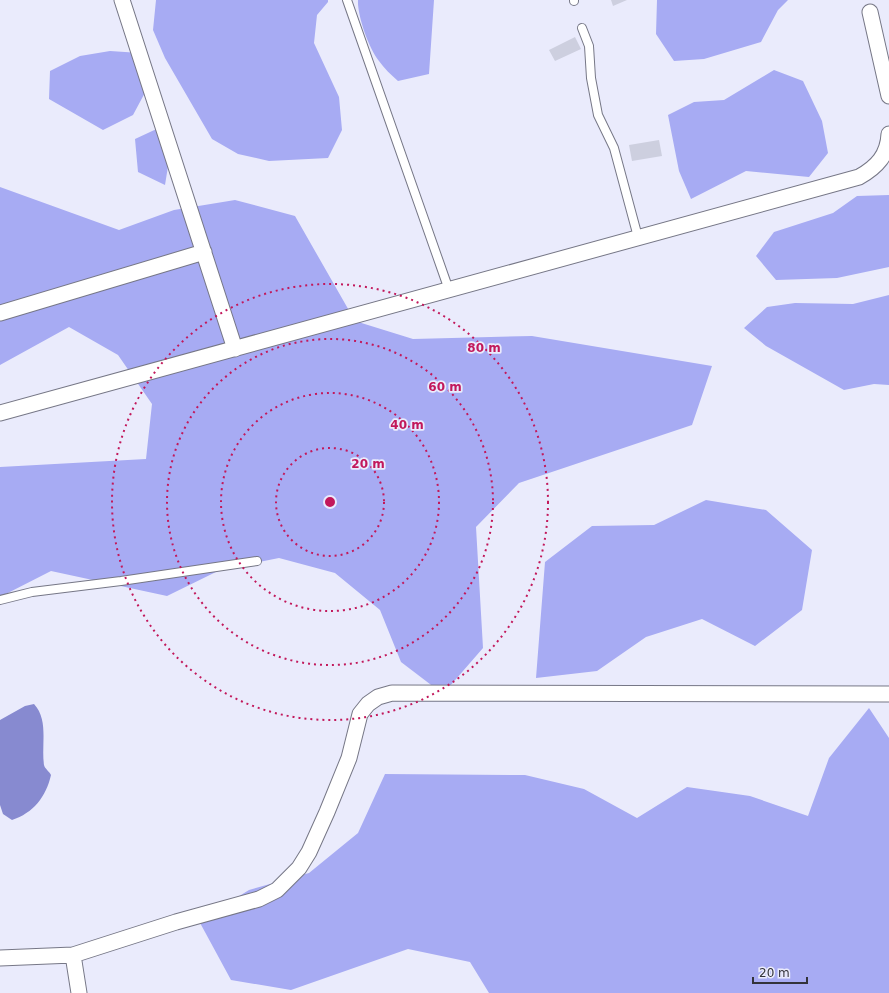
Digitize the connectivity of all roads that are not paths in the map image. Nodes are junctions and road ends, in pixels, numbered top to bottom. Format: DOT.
graph roads {
  1 [pos="122,0"];
  2 [pos="347,0"];
  3 [pos="870,12"];
  4 [pos="582,28"];
  5 [pos="889,96"];
  6 [pos="889,134"];
  7 [pos="638,237"];
  8 [pos="204,252"];
  9 [pos="449,290"];
  10 [pos="0,313"];
  11 [pos="234,349"];
  12 [pos="0,413"];
  13 [pos="257,561"];
  14 [pos="0,600"];
  15 [pos="889,694"];
  16 [pos="73,955"];
  17 [pos="0,958"];
  18 [pos="79,993"];
  1 -- 8 [label="street"];
  2 -- 9 [label="lane"];
  3 -- 5 [label="street"];
  4 -- 7 [label="lane"];
  6 -- 7 [label="street"];
  7 -- 9 [label="street"];
  8 -- 10 [label="street"];
  8 -- 11 [label="street"];
  9 -- 11 [label="street"];
  11 -- 12 [label="street"];
  13 -- 14 [label="lane"];
  15 -- 16 [label="street"];
  16 -- 17 [label="street"];
  16 -- 18 [label="street"];
}
